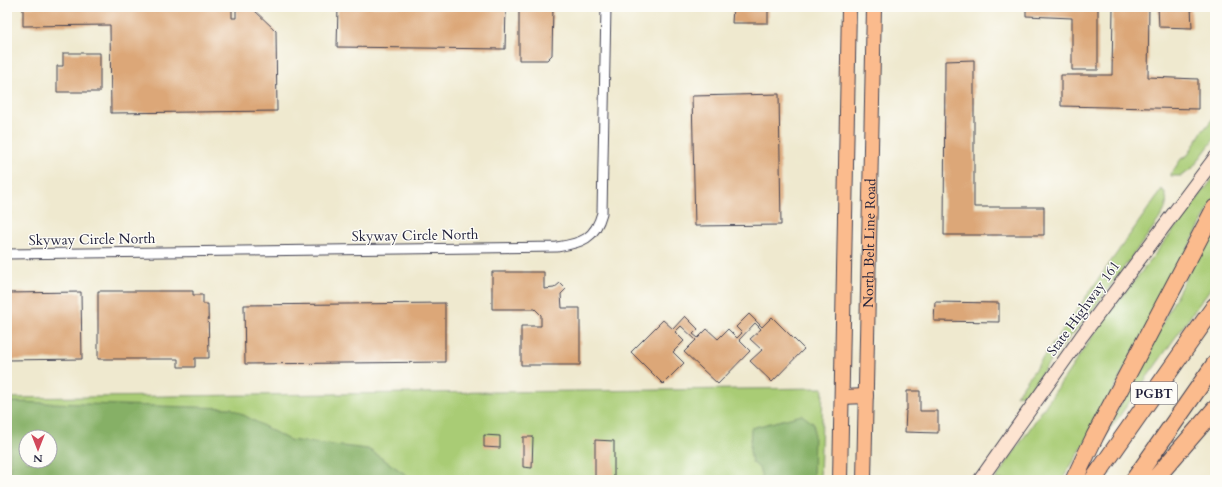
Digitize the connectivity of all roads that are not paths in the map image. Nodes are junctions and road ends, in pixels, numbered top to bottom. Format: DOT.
graph roads {
  1 [pos="606,7"];
  2 [pos="849,7"];
  3 [pos="874,7"];
  4 [pos="1215,158"];
  5 [pos="1215,208"];
  6 [pos="7,254"];
  7 [pos="1215,306"];
  8 [pos="1215,364"];
  9 [pos="866,396"];
  10 [pos="842,397"];
  11 [pos="1215,409"];
  12 [pos="840,480"];
  13 [pos="864,480"];
  14 [pos="980,480"];
  15 [pos="1074,480"];
  16 [pos="1093,480"];
  17 [pos="1134,480"];
  18 [pos="1154,480"];
  1 -- 6 [label="street, Skyway Circle North"];
  2 -- 10 [label="main road, North Belt Line Road"];
  3 -- 9 [label="main road, North Belt Line Road"];
  4 -- 14 [label="main road, State Highway 161"];
  5 -- 15 [label="highway"];
  7 -- 16 [label="highway, PGBT"];
  8 -- 17 [label="highway, PGBT"];
  9 -- 10 [label="main road"];
  9 -- 13 [label="main road, North Belt Line Road"];
  10 -- 12 [label="main road, North Belt Line Road"];
  11 -- 18 [label="highway"];
}
